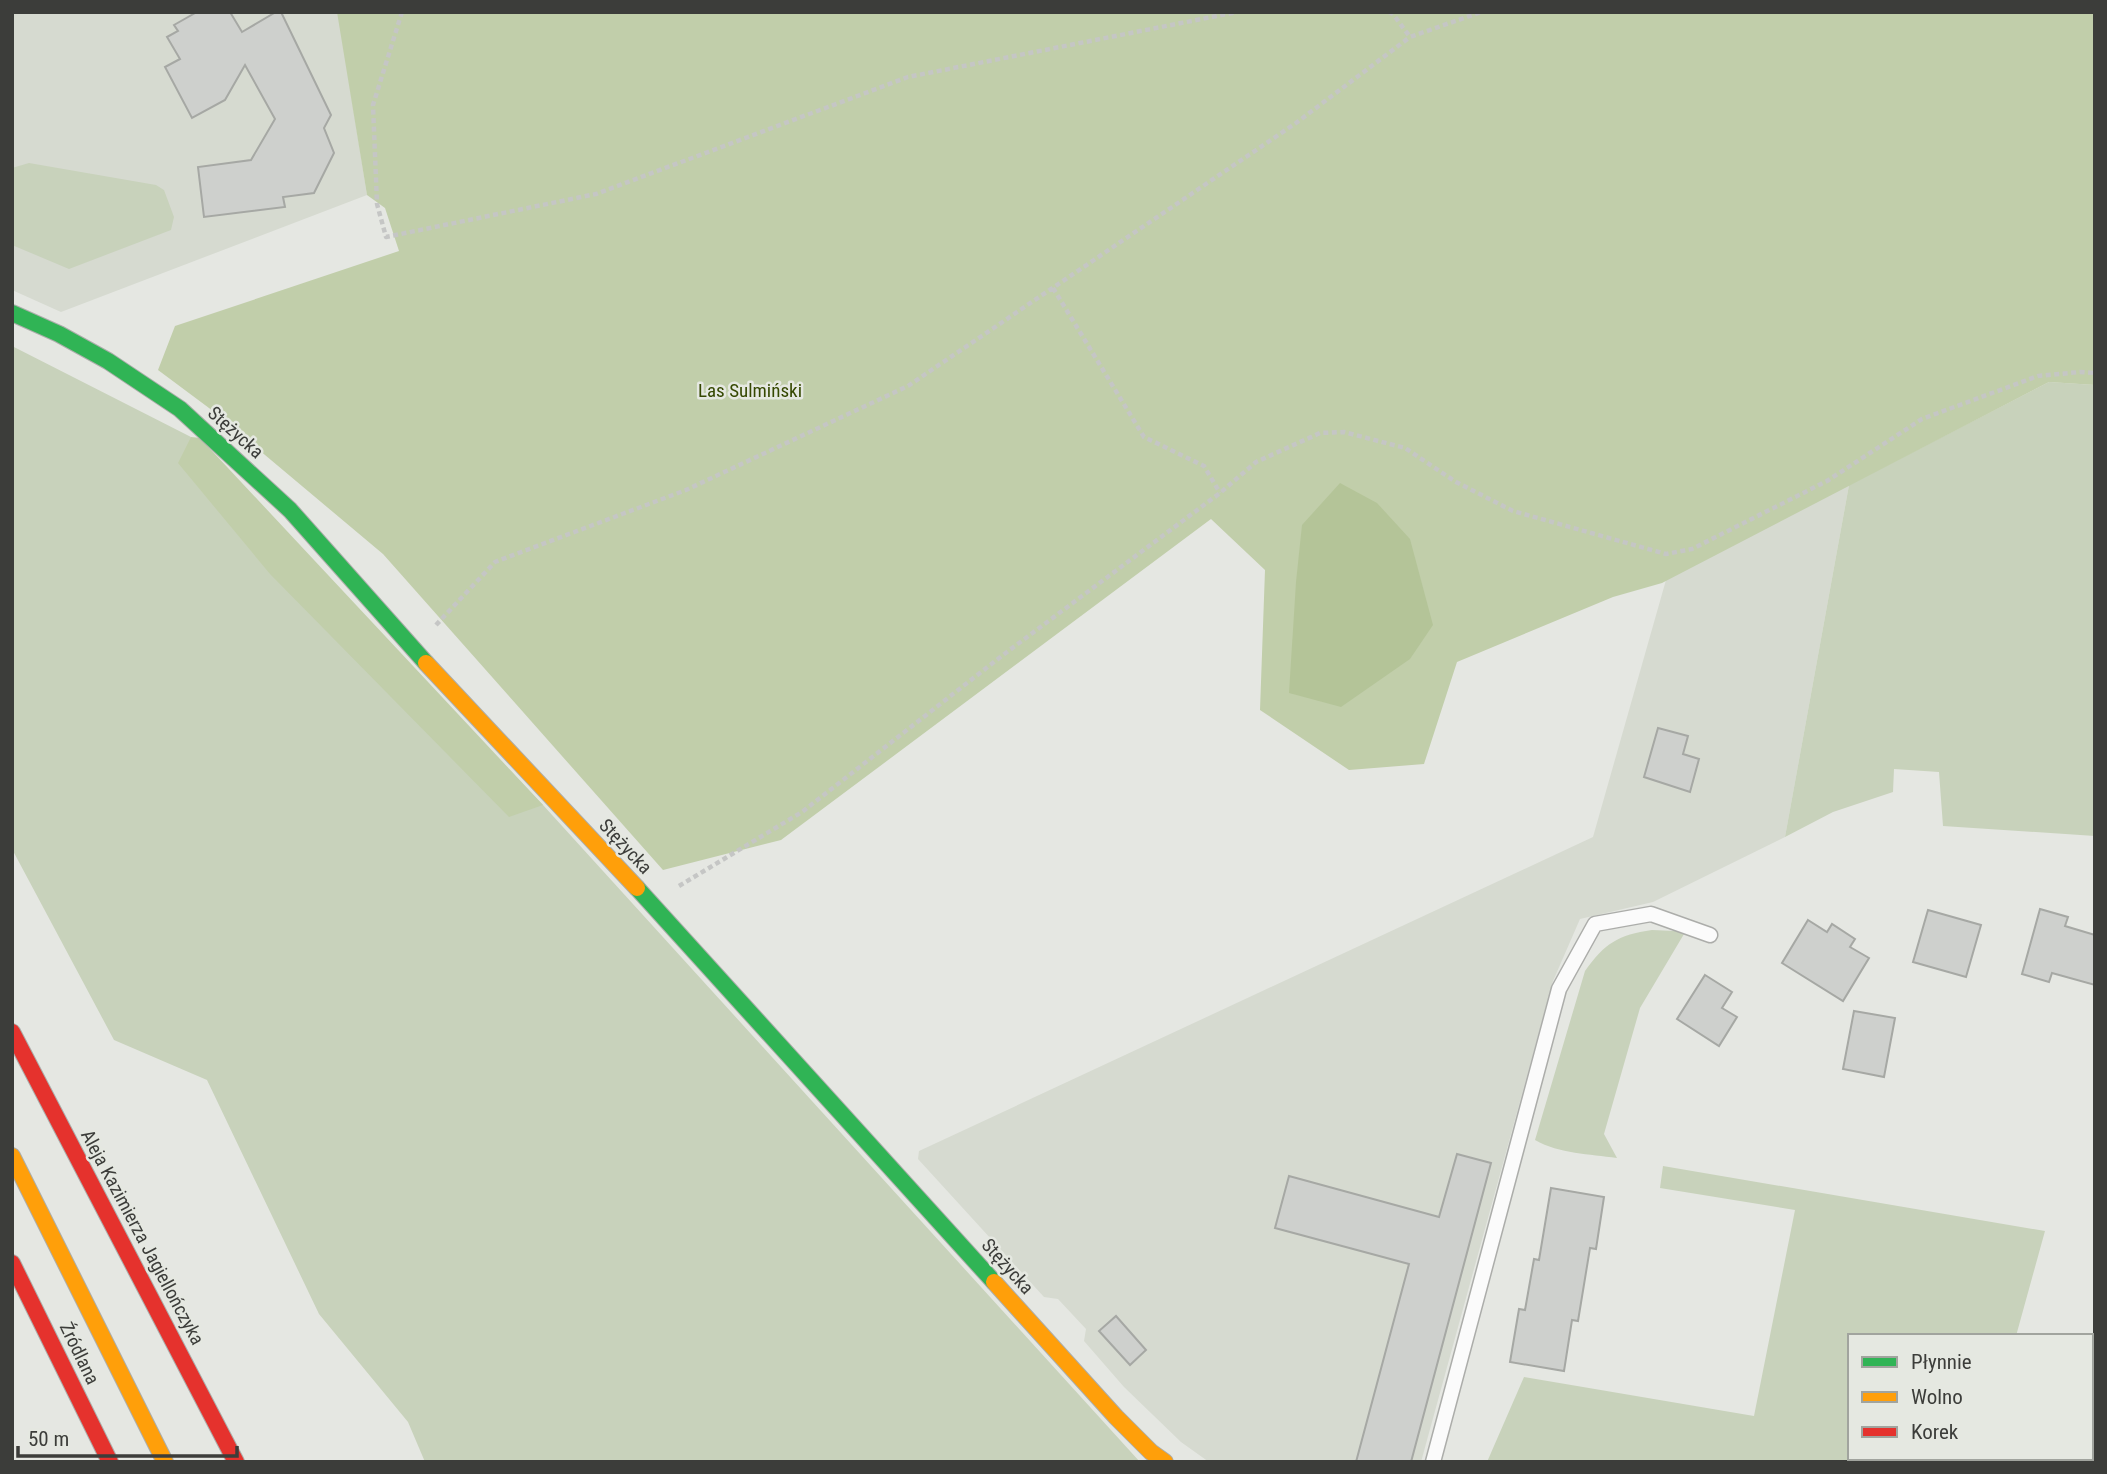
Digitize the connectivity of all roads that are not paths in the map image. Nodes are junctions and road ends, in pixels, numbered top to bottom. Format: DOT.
graph roads {
  1 [pos="12,313"];
  2 [pos="1710,935"];
  3 [pos="12,1032"];
  4 [pos="12,1156"];
  5 [pos="12,1263"];
  6 [pos="110,1462"];
  7 [pos="166,1462"];
  8 [pos="236,1462"];
  9 [pos="1164,1462"];
  10 [pos="1433,1462"];
  1 -- 9 [label="main road, Stężycka"];
  2 -- 10 [label="lane"];
  3 -- 8 [label="main road, Aleja Kazimierza Jagiellończyka"];
  4 -- 7 [label="main road"];
  5 -- 6 [label="main road, Źródlana"];
}
